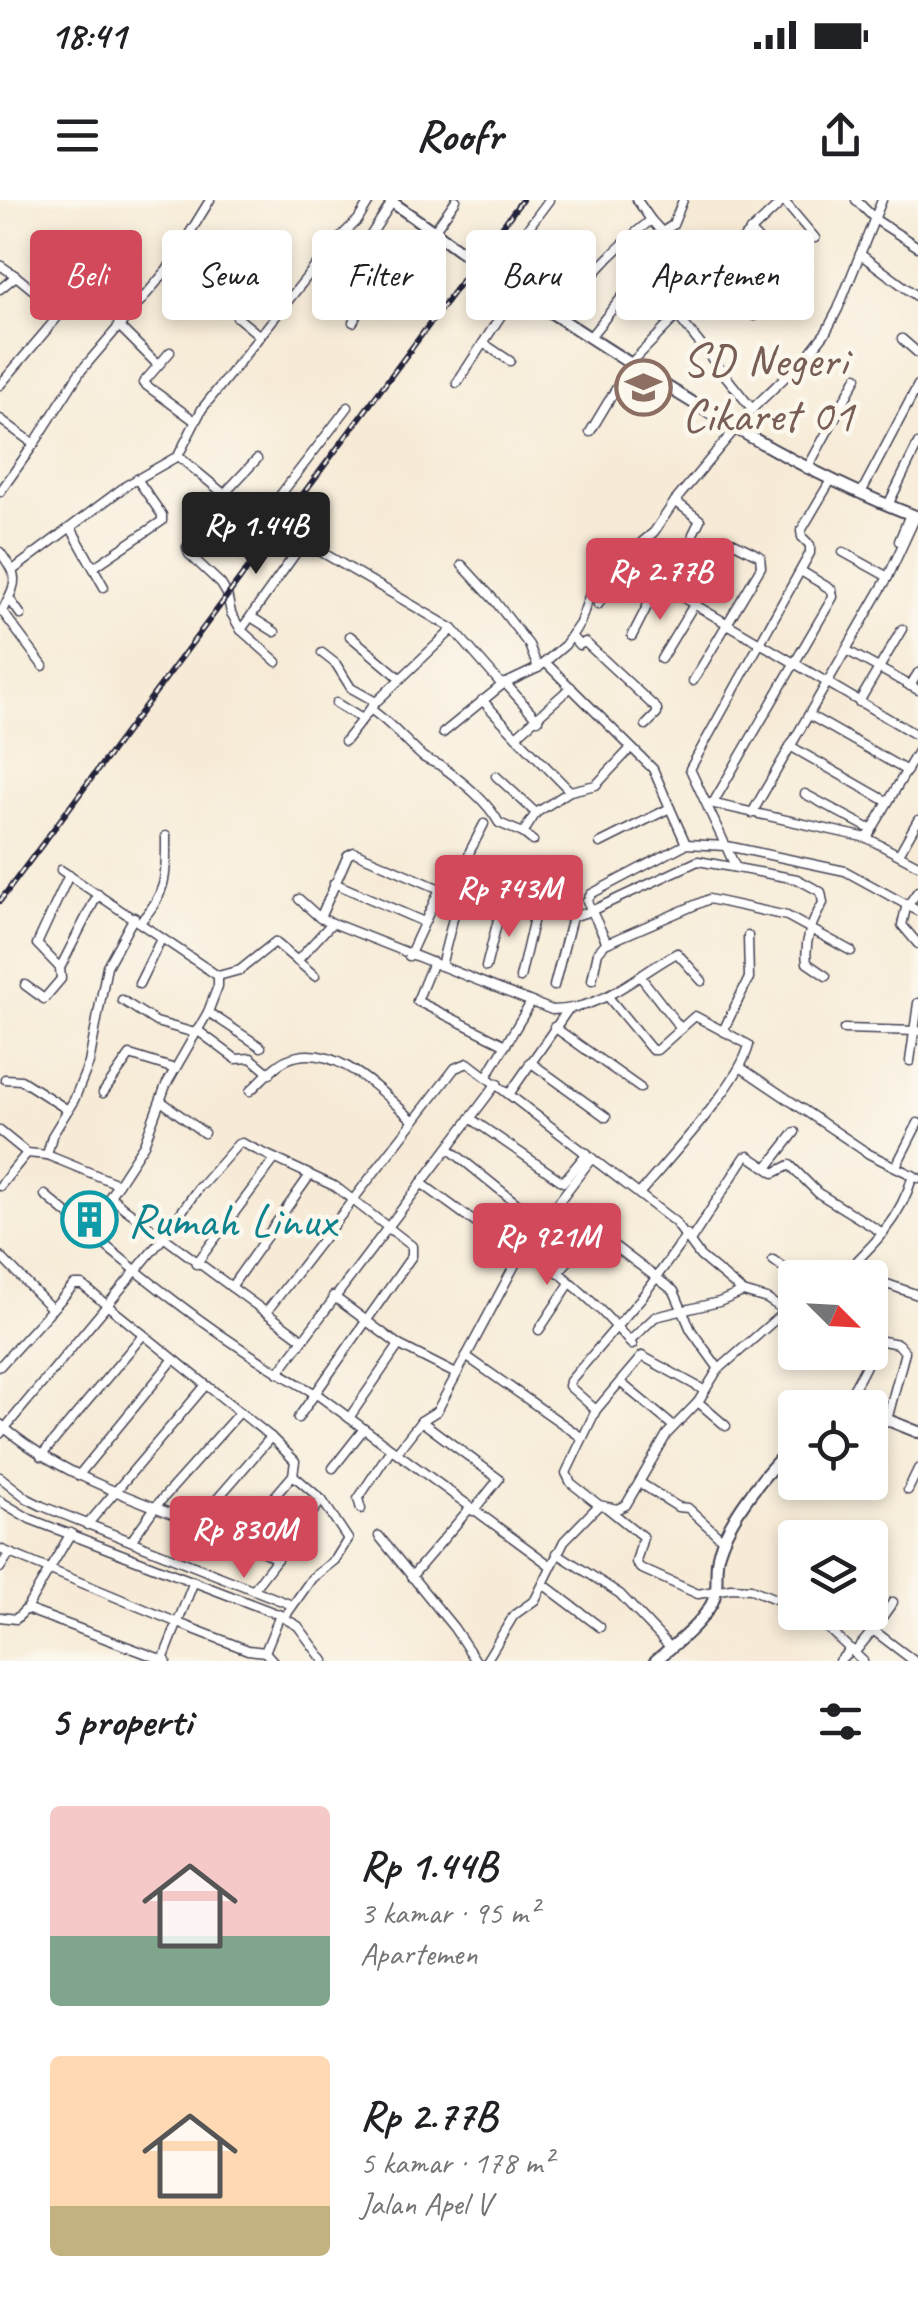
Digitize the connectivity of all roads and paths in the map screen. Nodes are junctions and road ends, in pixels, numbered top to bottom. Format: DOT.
graph roads {
  1 [pos="210,200"];
  2 [pos="370,200"];
  3 [pos="456,200"];
  4 [pos="550,200"];
  5 [pos="637,200"];
  6 [pos="683,200"];
  7 [pos="783,200"];
  8 [pos="856,200"];
  9 [pos="882,200"];
  10 [pos="390,201"];
  11 [pos="651,220"];
  12 [pos="876,220"];
  13 [pos="193,230"];
  14 [pos="432,230"];
  15 [pos="441,230"];
  16 [pos="527,230"];
  17 [pos="752,230"];
  18 [pos="815,238"];
  19 [pos="918,247"];
  20 [pos="860,254"];
  21 [pos="0,265"];
  22 [pos="596,270"];
  23 [pos="162,274"];
  24 [pos="16,276"];
  25 [pos="30,287"];
  26 [pos="0,289"];
  27 [pos="918,297"];
  28 [pos="143,300"];
  29 [pos="616,304"];
  30 [pos="53,320"];
  31 [pos="241,320"];
  32 [pos="498,320"];
  33 [pos="561,320"];
  34 [pos="672,320"];
  35 [pos="683,320"];
  36 [pos="353,322"];
  37 [pos="118,326"];
  38 [pos="260,336"];
  39 [pos="590,337"];
  40 [pos="902,339"];
  41 [pos="483,343"];
  42 [pos="170,352"];
  43 [pos="918,352"];
  44 [pos="510,361"];
  45 [pos="632,362"];
  46 [pos="157,364"];
  47 [pos="857,377"];
  48 [pos="457,382"];
  49 [pos="0,385"];
  50 [pos="917,388"];
  51 [pos="348,408"];
  52 [pos="752,409"];
  53 [pos="0,419"];
  54 [pos="195,422"];
  55 [pos="736,428"];
  56 [pos="590,432"];
  57 [pos="34,444"];
  58 [pos="918,444"];
  59 [pos="178,456"];
  60 [pos="257,460"];
  61 [pos="808,468"];
  62 [pos="137,479"];
  63 [pos="831,480"];
  64 [pos="0,492"];
  65 [pos="862,493"];
  66 [pos="224,494"];
  67 [pos="675,501"];
  68 [pos="888,505"];
  69 [pos="915,516"];
  70 [pos="71,528"];
  71 [pos="693,534"];
  72 [pos="0,552"];
  73 [pos="843,552"];
  74 [pos="462,565"];
  75 [pos="94,566"];
  76 [pos="13,570"];
  77 [pos="801,571"];
  78 [pos="885,578"];
  79 [pos="658,585"];
  80 [pos="104,588"];
  81 [pos="9,598"];
  82 [pos="598,604"];
  83 [pos="692,606"];
  84 [pos="21,615"];
  85 [pos="251,617"];
  86 [pos="728,626"];
  87 [pos="453,629"];
  88 [pos="902,629"];
  89 [pos="240,630"];
  90 [pos="275,632"];
  91 [pos="350,636"];
  92 [pos="632,636"];
  93 [pos="572,637"];
  94 [pos="761,644"];
  95 [pos="846,650"];
  96 [pos="322,653"];
  97 [pos="661,659"];
  98 [pos="277,662"];
  99 [pos="793,664"];
  100 [pos="542,665"];
  101 [pos="44,666"];
  102 [pos="879,668"];
  103 [pos="918,673"];
  104 [pos="400,678"];
  105 [pos="693,682"];
  106 [pos="826,683"];
  107 [pos="503,684"];
  108 [pos="571,687"];
  109 [pos="914,688"];
  110 [pos="482,700"];
  111 [pos="859,702"];
  112 [pos="336,704"];
  113 [pos="373,706"];
  114 [pos="808,715"];
  115 [pos="362,719"];
  116 [pos="538,720"];
  117 [pos="646,725"];
  118 [pos="443,732"];
  119 [pos="516,736"];
  120 [pos="918,736"];
  121 [pos="345,740"];
  122 [pos="790,746"];
  123 [pos="630,748"];
  124 [pos="918,752"];
  125 [pos="906,771"];
  126 [pos="496,776"];
  127 [pos="570,791"];
  128 [pos="805,794"];
  129 [pos="709,802"];
  130 [pos="888,802"];
  131 [pos="670,808"];
  132 [pos="536,813"];
  133 [pos="752,813"];
  134 [pos="918,820"];
  135 [pos="484,824"];
  136 [pos="523,834"];
  137 [pos="869,834"];
  138 [pos="166,836"];
  139 [pos="533,841"];
  140 [pos="600,843"];
  141 [pos="686,844"];
  142 [pos="727,846"];
  143 [pos="899,854"];
  144 [pos="918,865"];
  145 [pos="735,866"];
  146 [pos="334,883"];
  147 [pos="440,888"];
  148 [pos="460,890"];
  149 [pos="918,891"];
  150 [pos="98,894"];
  151 [pos="299,900"];
  152 [pos="503,900"];
  153 [pos="590,907"];
  154 [pos="908,907"];
  155 [pos="536,908"];
  156 [pos="918,910"];
  157 [pos="572,916"];
  158 [pos="320,918"];
  159 [pos="137,919"];
  160 [pos="424,922"];
  161 [pos="332,923"];
  162 [pos="810,927"];
  163 [pos="748,936"];
  164 [pos="161,938"];
  165 [pos="606,944"];
  166 [pos="918,944"];
  167 [pos="851,951"];
  168 [pos="410,956"];
  169 [pos="297,961"];
  170 [pos="437,964"];
  171 [pos="486,966"];
  172 [pos="60,968"];
  173 [pos="218,976"];
  174 [pos="314,976"];
  175 [pos="640,976"];
  176 [pos="826,976"];
  177 [pos="520,978"];
  178 [pos="592,980"];
  179 [pos="702,980"];
  180 [pos="138,984"];
  181 [pos="26,985"];
  182 [pos="554,986"];
  183 [pos="608,998"];
  184 [pos="122,1000"];
  185 [pos="918,1003"];
  186 [pos="530,1004"];
  187 [pos="568,1010"];
  188 [pos="208,1012"];
  189 [pos="554,1028"];
  190 [pos="681,1029"];
  191 [pos="844,1029"];
  192 [pos="915,1030"];
  193 [pos="196,1031"];
  194 [pos="724,1031"];
  195 [pos="506,1045"];
  196 [pos="261,1048"];
  197 [pos="910,1061"];
  198 [pos="530,1062"];
  199 [pos="740,1067"];
  200 [pos="175,1069"];
  201 [pos="270,1074"];
  202 [pos="486,1076"];
  203 [pos="5,1078"];
  204 [pos="497,1083"];
  205 [pos="640,1088"];
  206 [pos="250,1091"];
  207 [pos="103,1093"];
  208 [pos="510,1093"];
  209 [pos="161,1102"];
  210 [pos="68,1110"];
  211 [pos="606,1117"];
  212 [pos="470,1118"];
  213 [pos="414,1121"];
  214 [pos="918,1122"];
  215 [pos="0,1131"];
  216 [pos="795,1132"];
  217 [pos="204,1133"];
  218 [pos="448,1148"];
  219 [pos="28,1153"];
  220 [pos="47,1155"];
  221 [pos="590,1155"];
  222 [pos="274,1160"];
  223 [pos="896,1166"];
  224 [pos="768,1168"];
  225 [pos="310,1175"];
  226 [pos="916,1176"];
  227 [pos="421,1183"];
  228 [pos="118,1184"];
  229 [pos="0,1186"];
  230 [pos="639,1194"];
  231 [pos="45,1195"];
  232 [pos="352,1200"];
  233 [pos="387,1225"];
  234 [pos="580,1226"];
  235 [pos="883,1233"];
  236 [pos="689,1237"];
  237 [pos="162,1238"];
  238 [pos="613,1245"];
  239 [pos="525,1246"];
  240 [pos="0,1256"];
  241 [pos="773,1260"];
  242 [pos="857,1260"];
  243 [pos="196,1264"];
  244 [pos="778,1264"];
  245 [pos="134,1271"];
  246 [pos="558,1272"];
  247 [pos="654,1278"];
  248 [pos="570,1283"];
  249 [pos="888,1285"];
  250 [pos="231,1287"];
  251 [pos="743,1292"];
  252 [pos="334,1296"];
  253 [pos="918,1296"];
  254 [pos="107,1305"];
  255 [pos="778,1306"];
  256 [pos="683,1308"];
  257 [pos="52,1309"];
  258 [pos="268,1311"];
  259 [pos="778,1317"];
  260 [pos="367,1322"];
  261 [pos="616,1326"];
  262 [pos="540,1330"];
  263 [pos="143,1335"];
  264 [pos="302,1339"];
  265 [pos="888,1342"];
  266 [pos="399,1345"];
  267 [pos="466,1356"];
  268 [pos="174,1360"];
  269 [pos="0,1366"];
  270 [pos="718,1370"];
  271 [pos="278,1373"];
  272 [pos="456,1374"];
  273 [pos="620,1382"];
  274 [pos="205,1386"];
  275 [pos="704,1390"];
  276 [pos="318,1395"];
  277 [pos="698,1402"];
  278 [pos="596,1410"];
  279 [pos="240,1413"];
  280 [pos="888,1416"];
  281 [pos="298,1418"];
  282 [pos="349,1418"];
  283 [pos="888,1420"];
  284 [pos="421,1421"];
  285 [pos="674,1426"];
  286 [pos="726,1426"];
  287 [pos="2,1429"];
  288 [pos="363,1430"];
  289 [pos="918,1432"];
  290 [pos="270,1436"];
  291 [pos="581,1437"];
  292 [pos="394,1450"];
  293 [pos="40,1456"];
  294 [pos="778,1463"];
  295 [pos="333,1468"];
  296 [pos="918,1470"];
  297 [pos="292,1475"];
  298 [pos="78,1476"];
  299 [pos="0,1477"];
  300 [pos="640,1483"];
  301 [pos="116,1490"];
  302 [pos="908,1490"];
  303 [pos="322,1500"];
  304 [pos="0,1501"];
  305 [pos="156,1506"];
  306 [pos="602,1506"];
  307 [pos="472,1509"];
  308 [pos="362,1510"];
  309 [pos="198,1521"];
  310 [pos="87,1525"];
  311 [pos="71,1533"];
  312 [pos="379,1536"];
  313 [pos="238,1538"];
  314 [pos="724,1540"];
  315 [pos="130,1541"];
  316 [pos="4,1551"];
  317 [pos="557,1554"];
  318 [pos="276,1560"];
  319 [pos="551,1566"];
  320 [pos="0,1568"];
  321 [pos="48,1572"];
  322 [pos="411,1577"];
  323 [pos="194,1581"];
  324 [pos="544,1584"];
  325 [pos="253,1590"];
  326 [pos="718,1590"];
  327 [pos="778,1598"];
  328 [pos="893,1602"];
  329 [pos="888,1609"];
  330 [pos="26,1610"];
  331 [pos="286,1612"];
  332 [pos="0,1617"];
  333 [pos="178,1623"];
  334 [pos="600,1627"];
  335 [pos="830,1630"];
  336 [pos="873,1630"];
  337 [pos="671,1648"];
  338 [pos="853,1650"];
  339 [pos="265,1652"];
  340 [pos="164,1660"];
  341 [pos="273,1661"];
  342 [pos="324,1661"];
  343 [pos="476,1661"];
  344 [pos="486,1661"];
  345 [pos="655,1661"];
  346 [pos="839,1661"];
  347 [pos="863,1661"];
  348 [pos="914,1661"];
  1 -- 13 [label="street"];
  2 -- 38 [label="street"];
  3 -- 15 [label="street"];
  4 -- 16 [label="street"];
  5 -- 11 [label="street"];
  6 -- 11 [label="street"];
  7 -- 17 [label="street"];
  7 -- 18 [label="street"];
  8 -- 12 [label="street"];
  9 -- 12 [label="street"];
  10 -- 14 [label="street"];
  10 -- 36 [label="street"];
  11 -- 22 [label="street"];
  12 -- 19 [label="street"];
  12 -- 20 [label="street"];
  20 -- 27 [label="street"];
  20 -- 52 [label="street"];
  21 -- 24 [label="street"];
  23 -- 28 [label="street"];
  24 -- 25 [label="street"];
  24 -- 26 [label="street"];
  28 -- 37 [label="street"];
  29 -- 39 [label="street"];
  30 -- 49 [label="street"];
  31 -- 38 [label="street"];
  32 -- 41 [label="street"];
  33 -- 39 [label="street"];
  34 -- 45 [label="street"];
  35 -- 52 [label="street"];
  37 -- 46 [label="street"];
  37 -- 57 [label="street"];
  38 -- 54 [label="street"];
  39 -- 45 [label="street"];
  40 -- 43 [label="street"];
  41 -- 44 [label="street"];
  41 -- 48 [label="street"];
  42 -- 46 [label="street"];
  45 -- 55 [label="street"];
  45 -- 56 [label="street"];
  46 -- 54 [label="street"];
  47 -- 61 [label="street"];
  50 -- 65 [label="street"];
  51 -- 66 [label="street"];
  52 -- 55 [label="street"];
  53 -- 57 [label="street"];
  54 -- 59 [label="street"];
  55 -- 61 [label="street"];
  55 -- 67 [label="street"];
  57 -- 64 [label="street"];
  58 -- 68 [label="street"];
  59 -- 62 [label="street"];
  59 -- 66 [label="street"];
  60 -- 66 [label="street"];
  61 -- 63 [label="street"];
  62 -- 70 [label="street"];
  62 -- 75 [label="street"];
  63 -- 65 [label="street"];
  63 -- 77 [label="street"];
  65 -- 68 [label="street"];
  66 -- 89 [label="street"];
  67 -- 71 [label="street"];
  67 -- 93 [label="street"];
  68 -- 69 [label="street"];
  69 -- 78 [label="street"];
  70 -- 75 [label="street"];
  70 -- 76 [label="street"];
  72 -- 76 [label="street"];
  73 -- 78 [label="street"];
  74 -- 100 [label="street"];
  75 -- 80 [label="street"];
  76 -- 81 [label="street"];
  77 -- 94 [label="street"];
  77 -- 99 [label="street"];
  78 -- 95 [label="street"];
  79 -- 82 [label="street"];
  79 -- 83 [label="street"];
  79 -- 92 [label="street"];
  81 -- 84 [label="street"];
  81 -- 101 [label="street"];
  83 -- 86 [label="street"];
  83 -- 86 [label="street"];
  83 -- 97 [label="street"];
  85 -- 87 [label="street"];
  85 -- 89 [label="street"];
  85 -- 90 [label="street"];
  86 -- 94 [label="street"];
  86 -- 105 [label="street"];
  87 -- 104 [label="street"];
  87 -- 107 [label="street"];
  88 -- 102 [label="street"];
  89 -- 98 [label="street"];
  91 -- 104 [label="street"];
  93 -- 100 [label="street"];
  93 -- 117 [label="street"];
  94 -- 99 [label="street"];
  94 -- 129 [label="street"];
  95 -- 102 [label="street"];
  95 -- 106 [label="street"];
  96 -- 113 [label="street"];
  99 -- 106 [label="street"];
  99 -- 129 [label="street"];
  100 -- 107 [label="street"];
  100 -- 108 [label="street"];
  102 -- 109 [label="street"];
  102 -- 111 [label="street"];
  103 -- 109 [label="street"];
  104 -- 113 [label="street"];
  106 -- 111 [label="street"];
  106 -- 114 [label="street"];
  107 -- 110 [label="street"];
  107 -- 116 [label="street"];
  108 -- 116 [label="street"];
  108 -- 123 [label="street"];
  110 -- 118 [label="street"];
  110 -- 119 [label="street"];
  111 -- 120 [label="street"];
  112 -- 115 [label="street"];
  113 -- 115 [label="street"];
  113 -- 136 [label="street"];
  114 -- 122 [label="street"];
  114 -- 125 [label="street"];
  115 -- 121 [label="street"];
  116 -- 119 [label="street"];
  119 -- 127 [label="street"];
  122 -- 130 [label="street"];
  122 -- 133 [label="street"];
  123 -- 127 [label="street"];
  123 -- 131 [label="street"];
  124 -- 125 [label="street"];
  125 -- 130 [label="street"];
  126 -- 132 [label="street"];
  127 -- 132 [label="street"];
  128 -- 137 [label="street"];
  129 -- 133 [label="street"];
  129 -- 142 [label="street"];
  130 -- 137 [label="street"];
  131 -- 140 [label="street"];
  131 -- 141 [label="street"];
  132 -- 136 [label="street"];
  133 -- 137 [label="street"];
  134 -- 143 [label="street"];
  135 -- 148 [label="street"];
  136 -- 139 [label="street"];
  137 -- 143 [label="street"];
  138 -- 159 [label="street"];
  141 -- 142 [label="street"];
  141 -- 153 [label="street"];
  142 -- 145 [label="street"];
  142 -- 154 [label="street"];
  143 -- 144 [label="street"];
  145 -- 153 [label="street"];
  145 -- 162 [label="street"];
  146 -- 147 [label="street"];
  146 -- 158 [label="street"];
  146 -- 160 [label="street"];
  147 -- 148 [label="street"];
  147 -- 160 [label="street"];
  148 -- 152 [label="street"];
  148 -- 170 [label="street"];
  149 -- 154 [label="street"];
  150 -- 159 [label="street"];
  150 -- 172 [label="street"];
  150 -- 172 [label="street"];
  151 -- 158 [label="street"];
  152 -- 155 [label="street"];
  152 -- 171 [label="street"];
  153 -- 157 [label="street"];
  153 -- 165 [label="street"];
  154 -- 156 [label="street"];
  154 -- 166 [label="street"];
  155 -- 157 [label="street"];
  155 -- 177 [label="street"];
  157 -- 182 [label="street"];
  158 -- 161 [label="street"];
  159 -- 164 [label="street"];
  159 -- 210 [label="street"];
  160 -- 168 [label="street"];
  161 -- 168 [label="street"];
  161 -- 169 [label="street"];
  162 -- 165 [label="street"];
  162 -- 167 [label="street"];
  162 -- 176 [label="street"];
  163 -- 194 [label="street"];
  164 -- 173 [label="street"];
  164 -- 180 [label="street"];
  165 -- 178 [label="street"];
  168 -- 170 [label="street"];
  169 -- 173 [label="street"];
  169 -- 174 [label="street"];
  170 -- 186 [label="street"];
  170 -- 195 [label="street"];
  172 -- 181 [label="street"];
  173 -- 188 [label="street"];
  175 -- 179 [label="street"];
  175 -- 183 [label="street"];
  175 -- 190 [label="street"];
  183 -- 187 [label="street"];
  183 -- 190 [label="street"];
  184 -- 193 [label="street"];
  185 -- 192 [label="street"];
  186 -- 187 [label="street"];
  186 -- 195 [label="street"];
  187 -- 189 [label="street"];
  188 -- 193 [label="street"];
  188 -- 196 [label="street"];
  189 -- 198 [label="street"];
  189 -- 205 [label="street"];
  190 -- 194 [label="street"];
  191 -- 192 [label="street"];
  192 -- 197 [label="street"];
  193 -- 200 [label="street"];
  193 -- 201 [label="street"];
  194 -- 199 [label="street"];
  195 -- 202 [label="street"];
  198 -- 208 [label="street"];
  198 -- 211 [label="street"];
  199 -- 223 [label="street"];
  199 -- 230 [label="street"];
  200 -- 207 [label="street"];
  200 -- 209 [label="street"];
  201 -- 206 [label="street"];
  201 -- 213 [label="street"];
  202 -- 204 [label="street"];
  202 -- 213 [label="street"];
  203 -- 210 [label="street"];
  204 -- 208 [label="street"];
  204 -- 212 [label="street"];
  208 -- 221 [label="street"];
  209 -- 217 [label="street"];
  209 -- 228 [label="street"];
  210 -- 220 [label="street"];
  212 -- 218 [label="street"];
  212 -- 221 [label="street"];
  213 -- 232 [label="street"];
  214 -- 223 [label="street"];
  215 -- 219 [label="street"];
  216 -- 224 [label="street"];
  218 -- 227 [label="street"];
  218 -- 227 [label="street"];
  219 -- 220 [label="street"];
  219 -- 229 [label="street"];
  220 -- 228 [label="street"];
  221 -- 230 [label="street"];
  221 -- 239 [label="street"];
  222 -- 225 [label="street"];
  222 -- 237 [label="street"];
  222 -- 243 [label="street"];
  223 -- 226 [label="street"];
  224 -- 235 [label="street"];
  224 -- 236 [label="street"];
  225 -- 232 [label="street"];
  225 -- 250 [label="street"];
  226 -- 235 [label="street"];
  227 -- 233 [label="street"];
  228 -- 237 [label="street"];
  230 -- 236 [label="street"];
  231 -- 245 [label="street"];
  232 -- 233 [label="street"];
  232 -- 258 [label="street"];
  233 -- 252 [label="street"];
  233 -- 260 [label="street"];
  234 -- 246 [label="street"];
  235 -- 242 [label="street"];
  236 -- 247 [label="street"];
  236 -- 251 [label="street"];
  237 -- 243 [label="street"];
  237 -- 245 [label="street"];
  238 -- 247 [label="street"];
  239 -- 246 [label="street"];
  239 -- 267 [label="street"];
  240 -- 257 [label="street"];
  241 -- 244 [label="street"];
  243 -- 250 [label="street"];
  245 -- 254 [label="street"];
  245 -- 271 [label="street"];
  246 -- 248 [label="street"];
  247 -- 256 [label="street"];
  247 -- 261 [label="street"];
  248 -- 261 [label="street"];
  248 -- 262 [label="street"];
  249 -- 253 [label="street"];
  250 -- 258 [label="street"];
  251 -- 255 [label="street"];
  251 -- 256 [label="street"];
  252 -- 260 [label="street"];
  252 -- 264 [label="street"];
  254 -- 257 [label="street"];
  254 -- 263 [label="street"];
  254 -- 287 [label="street"];
  256 -- 261 [label="street"];
  256 -- 270 [label="street"];
  257 -- 269 [label="street"];
  258 -- 264 [label="street"];
  259 -- 270 [label="street"];
  260 -- 266 [label="street"];
  260 -- 276 [label="street"];
  261 -- 278 [label="street"];
  263 -- 268 [label="street"];
  263 -- 293 [label="street"];
  264 -- 271 [label="street"];
  265 -- 280 [label="street"];
  266 -- 272 [label="street"];
  266 -- 282 [label="street"];
  267 -- 272 [label="street"];
  267 -- 291 [label="street"];
  268 -- 274 [label="street"];
  268 -- 298 [label="street"];
  270 -- 275 [label="street"];
  271 -- 276 [label="street"];
  272 -- 284 [label="street"];
  273 -- 275 [label="street"];
  273 -- 278 [label="street"];
  273 -- 285 [label="street"];
  274 -- 279 [label="street"];
  274 -- 301 [label="street"];
  275 -- 277 [label="street"];
  276 -- 281 [label="street"];
  276 -- 282 [label="street"];
  277 -- 285 [label="street"];
  277 -- 286 [label="street"];
  278 -- 291 [label="street"];
  279 -- 290 [label="street"];
  279 -- 305 [label="street"];
  282 -- 288 [label="street"];
  283 -- 289 [label="street"];
  284 -- 292 [label="street"];
  284 -- 307 [label="street"];
  285 -- 300 [label="street"];
  287 -- 293 [label="street"];
  288 -- 292 [label="street"];
  288 -- 295 [label="street"];
  290 -- 297 [label="street"];
  290 -- 309 [label="street"];
  291 -- 306 [label="street"];
  292 -- 307 [label="street"];
  292 -- 308 [label="street"];
  293 -- 298 [label="street"];
  294 -- 314 [label="street"];
  296 -- 302 [label="street"];
  297 -- 303 [label="street"];
  297 -- 313 [label="street"];
  298 -- 301 [label="street"];
  299 -- 310 [label="street"];
  300 -- 306 [label="street"];
  300 -- 314 [label="street"];
  301 -- 305 [label="street"];
  301 -- 310 [label="street"];
  303 -- 318 [label="street"];
  303 -- 331 [label="street"];
  304 -- 311 [label="street"];
  305 -- 309 [label="street"];
  305 -- 315 [label="street"];
  306 -- 317 [label="street"];
  306 -- 326 [label="street"];
  307 -- 319 [label="street"];
  307 -- 322 [label="street"];
  309 -- 313 [label="street"];
  310 -- 315 [label="street"];
  311 -- 321 [label="street"];
  311 -- 323 [label="street"];
  312 -- 322 [label="street"];
  313 -- 318 [label="street"];
  314 -- 326 [label="street"];
  315 -- 325 [label="street"];
  316 -- 320 [label="street"];
  316 -- 321 [label="street"];
  317 -- 319 [label="street"];
  317 -- 337 [label="street"];
  318 -- 325 [label="street"];
  319 -- 324 [label="street"];
  321 -- 330 [label="street"];
  321 -- 333 [label="street"];
  322 -- 343 [label="street"];
  323 -- 331 [label="street"];
  323 -- 333 [label="street"];
  324 -- 334 [label="street"];
  324 -- 344 [label="street"];
  325 -- 331 [label="street"];
  326 -- 327 [label="street"];
  326 -- 337 [label="street"];
  328 -- 329 [label="street"];
  330 -- 332 [label="street"];
  330 -- 340 [label="street"];
  331 -- 339 [label="street"];
  331 -- 342 [label="street"];
  333 -- 339 [label="street"];
  333 -- 340 [label="street"];
  335 -- 338 [label="street"];
  336 -- 338 [label="street"];
  336 -- 348 [label="street"];
  337 -- 345 [label="street"];
  338 -- 346 [label="street"];
  338 -- 347 [label="street"];
  339 -- 341 [label="street"];
}
